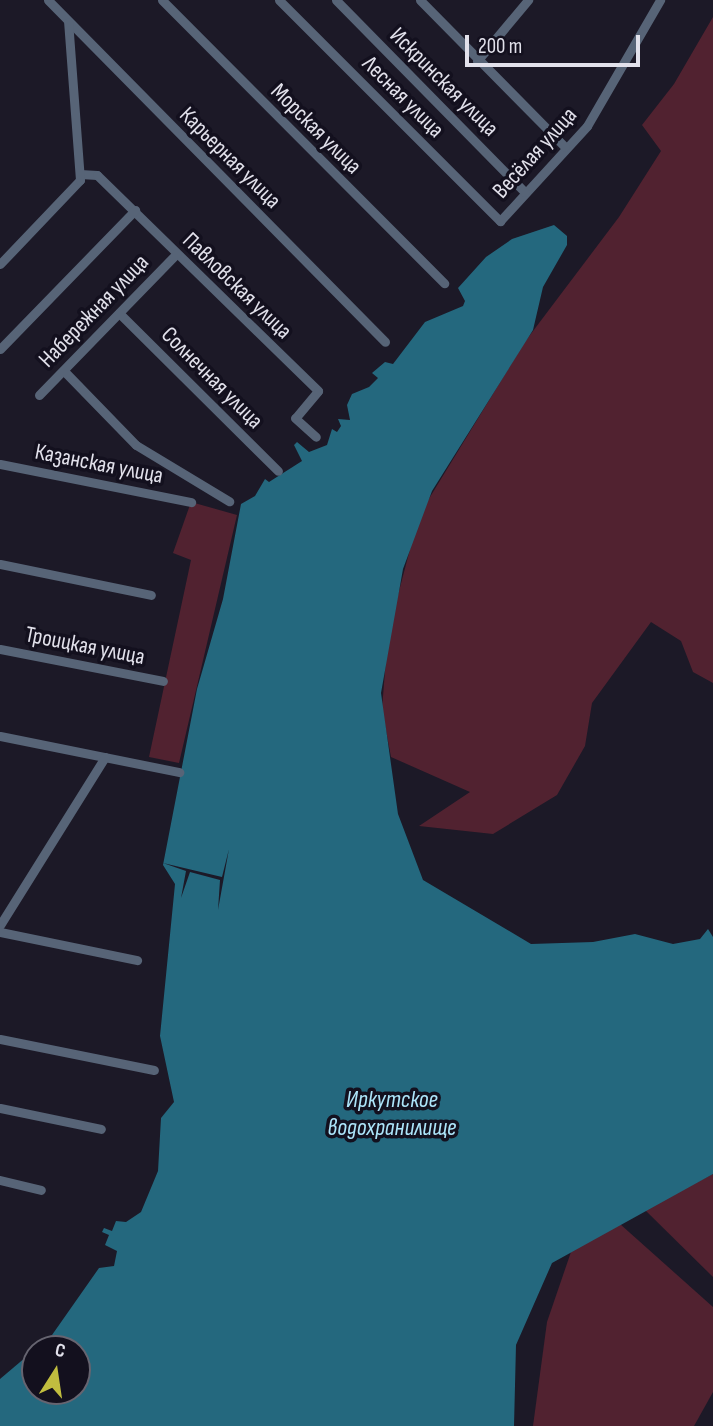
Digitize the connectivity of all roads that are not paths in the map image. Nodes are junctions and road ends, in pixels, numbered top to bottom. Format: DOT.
graph roads {
  1 [pos="48,0"];
  2 [pos="162,0"];
  3 [pos="279,0"];
  4 [pos="336,0"];
  5 [pos="528,0"];
  6 [pos="660,0"];
  7 [pos="424,2"];
  8 [pos="68,22"];
  9 [pos="477,61"];
  10 [pos="565,147"];
  11 [pos="80,174"];
  12 [pos="525,192"];
  13 [pos="135,211"];
  14 [pos="500,221"];
  15 [pos="176,254"];
  16 [pos="0,264"];
  17 [pos="444,283"];
  18 [pos="119,313"];
  19 [pos="385,342"];
  20 [pos="0,349"];
  21 [pos="64,371"];
  22 [pos="39,395"];
  23 [pos="316,436"];
  24 [pos="0,464"];
  25 [pos="278,471"];
  26 [pos="229,501"];
  27 [pos="191,502"];
  28 [pos="0,564"];
  29 [pos="151,596"];
  30 [pos="0,649"];
  31 [pos="163,681"];
  32 [pos="0,736"];
  33 [pos="105,757"];
  34 [pos="179,772"];
  35 [pos="0,925"];
  36 [pos="0,932"];
  37 [pos="137,960"];
  38 [pos="0,1039"];
  39 [pos="154,1070"];
  40 [pos="0,1108"];
  41 [pos="101,1129"];
  42 [pos="0,1180"];
  43 [pos="41,1190"];
  1 -- 8 [label="street, Карьерная улица"];
  2 -- 17 [label="street, Морская улица"];
  3 -- 14 [label="street, Лесная улица"];
  4 -- 12 [label="street, Искринская улица"];
  5 -- 9 [label="street"];
  6 -- 10 [label="street, Весёлая улица"];
  7 -- 9 [label="street"];
  8 -- 11 [label="street"];
  8 -- 19 [label="street, Карьерная улица"];
  9 -- 10 [label="street"];
  10 -- 12 [label="street, Весёлая улица"];
  11 -- 13 [label="street, Павловская улица"];
  11 -- 16 [label="street"];
  12 -- 14 [label="street, Весёлая улица"];
  13 -- 15 [label="street, Павловская улица"];
  13 -- 20 [label="street"];
  15 -- 18 [label="street, Набережная улица"];
  15 -- 23 [label="street, Павловская улица"];
  18 -- 21 [label="street, Набережная улица"];
  18 -- 25 [label="street, Солнечная улица"];
  21 -- 22 [label="street, Набережная улица"];
  21 -- 26 [label="street"];
  24 -- 27 [label="street, Казанская улица"];
  28 -- 29 [label="street"];
  30 -- 31 [label="street, Троицкая улица"];
  32 -- 33 [label="street"];
  33 -- 34 [label="street"];
  33 -- 35 [label="street"];
  36 -- 37 [label="street"];
  38 -- 39 [label="street"];
  40 -- 41 [label="street"];
  42 -- 43 [label="street"];
}
